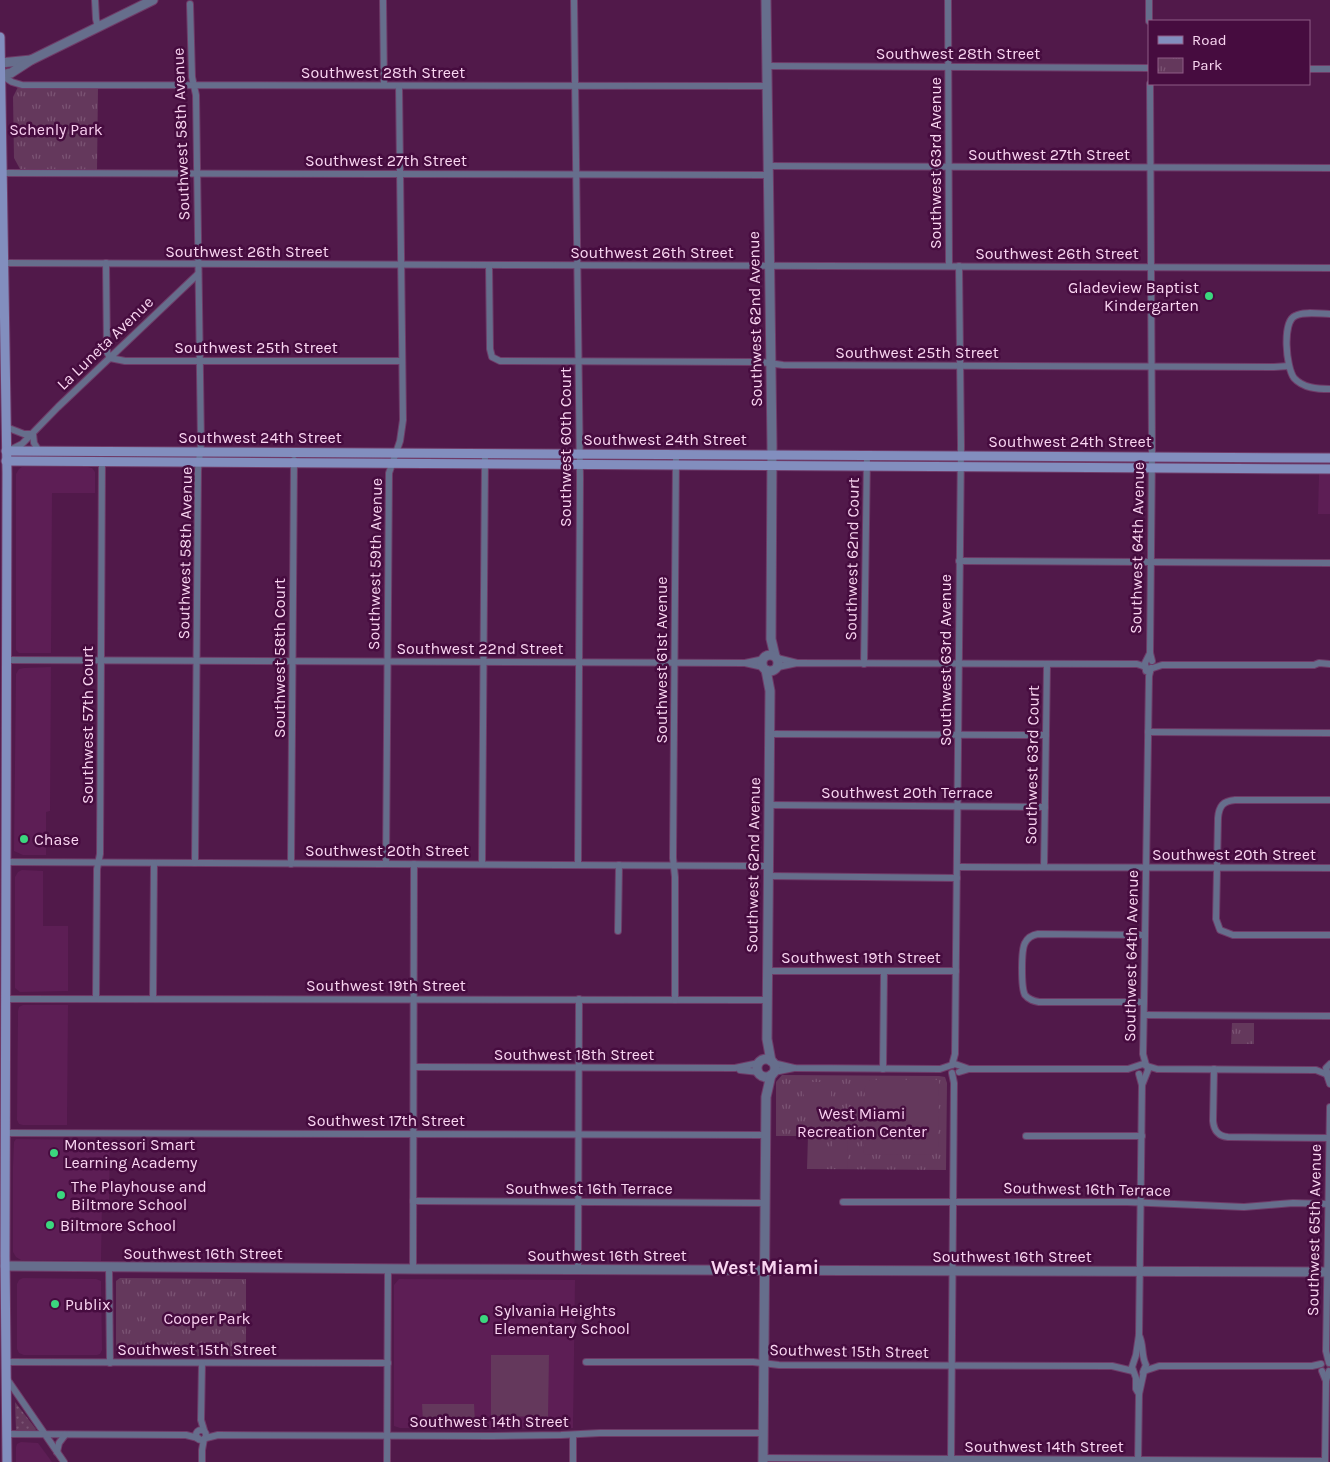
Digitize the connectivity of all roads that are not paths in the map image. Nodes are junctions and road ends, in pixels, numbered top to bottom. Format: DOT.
graph roads {
  1 [pos="95,0"];
  2 [pos="154,0"];
  3 [pos="383,0"];
  4 [pos="574,0"];
  5 [pos="766,0"];
  6 [pos="948,0"];
  7 [pos="1149,0"];
  8 [pos="191,1"];
  9 [pos="1149,20"];
  10 [pos="98,27"];
  11 [pos="0,37"];
  12 [pos="31,60"];
  13 [pos="0,63"];
  14 [pos="767,66"];
  15 [pos="948,67"];
  16 [pos="1148,68"];
  17 [pos="1310,69"];
  18 [pos="1330,69"];
  19 [pos="0,75"];
  20 [pos="194,85"];
  21 [pos="1150,85"];
  22 [pos="384,86"];
  23 [pos="399,86"];
  24 [pos="575,86"];
  25 [pos="767,86"];
  26 [pos="949,166"];
  27 [pos="1150,168"];
  28 [pos="1330,168"];
  29 [pos="768,171"];
  30 [pos="2,173"];
  31 [pos="197,174"];
  32 [pos="399,174"];
  33 [pos="576,174"];
  34 [pos="106,263"];
  35 [pos="2,264"];
  36 [pos="198,264"];
  37 [pos="401,265"];
  38 [pos="489,265"];
  39 [pos="577,265"];
  40 [pos="769,266"];
  41 [pos="949,266"];
  42 [pos="959,266"];
  43 [pos="1151,268"];
  44 [pos="1330,268"];
  45 [pos="198,274"];
  46 [pos="1330,314"];
  47 [pos="110,358"];
  48 [pos="200,361"];
  49 [pos="402,361"];
  50 [pos="578,361"];
  51 [pos="771,363"];
  52 [pos="961,366"];
  53 [pos="1289,366"];
  54 [pos="1152,367"];
  55 [pos="1330,389"];
  56 [pos="6,426"];
  57 [pos="33,434"];
  58 [pos="39,450"];
  59 [pos="3,451"];
  60 [pos="102,451"];
  61 [pos="201,452"];
  62 [pos="294,452"];
  63 [pos="397,453"];
  64 [pos="485,453"];
  65 [pos="580,454"];
  66 [pos="676,454"];
  67 [pos="772,455"];
  68 [pos="867,455"];
  69 [pos="961,456"];
  70 [pos="1152,457"];
  71 [pos="1330,458"];
  72 [pos="3,461"];
  73 [pos="102,462"];
  74 [pos="199,463"];
  75 [pos="294,463"];
  76 [pos="393,463"];
  77 [pos="485,464"];
  78 [pos="580,464"];
  79 [pos="676,465"];
  80 [pos="772,466"];
  81 [pos="866,466"];
  82 [pos="961,467"];
  83 [pos="1152,468"];
  84 [pos="1330,469"];
  85 [pos="959,560"];
  86 [pos="1150,562"];
  87 [pos="1330,563"];
  88 [pos="6,660"];
  89 [pos="101,660"];
  90 [pos="197,660"];
  91 [pos="292,661"];
  92 [pos="388,662"];
  93 [pos="483,662"];
  94 [pos="579,662"];
  95 [pos="675,662"];
  96 [pos="771,663"];
  97 [pos="864,664"];
  98 [pos="959,664"];
  99 [pos="1047,664"];
  100 [pos="1149,664"];
  101 [pos="1330,664"];
  102 [pos="1314,665"];
  103 [pos="1330,668"];
  104 [pos="1148,732"];
  105 [pos="1330,733"];
  106 [pos="769,734"];
  107 [pos="959,736"];
  108 [pos="1046,736"];
  109 [pos="3,737"];
  110 [pos="1330,800"];
  111 [pos="769,805"];
  112 [pos="958,806"];
  113 [pos="1045,807"];
  114 [pos="6,862"];
  115 [pos="98,862"];
  116 [pos="154,863"];
  117 [pos="196,863"];
  118 [pos="291,864"];
  119 [pos="386,864"];
  120 [pos="414,864"];
  121 [pos="482,864"];
  122 [pos="578,865"];
  123 [pos="619,865"];
  124 [pos="674,865"];
  125 [pos="768,866"];
  126 [pos="957,867"];
  127 [pos="1044,867"];
  128 [pos="1146,867"];
  129 [pos="1217,868"];
  130 [pos="1330,868"];
  131 [pos="768,876"];
  132 [pos="957,878"];
  133 [pos="618,931"];
  134 [pos="1145,935"];
  135 [pos="1330,935"];
  136 [pos="767,971"];
  137 [pos="884,971"];
  138 [pos="956,971"];
  139 [pos="6,998"];
  140 [pos="96,998"];
  141 [pos="153,998"];
  142 [pos="414,999"];
  143 [pos="579,999"];
  144 [pos="675,1000"];
  145 [pos="766,1000"];
  146 [pos="1144,1002"];
  147 [pos="3,1014"];
  148 [pos="1144,1015"];
  149 [pos="1330,1016"];
  150 [pos="767,1039"];
  151 [pos="1330,1057"];
  152 [pos="1143,1065"];
  153 [pos="1328,1065"];
  154 [pos="414,1067"];
  155 [pos="580,1068"];
  156 [pos="760,1068"];
  157 [pos="773,1068"];
  158 [pos="883,1069"];
  159 [pos="955,1069"];
  160 [pos="1128,1069"];
  161 [pos="1156,1069"];
  162 [pos="1214,1070"];
  163 [pos="1316,1070"];
  164 [pos="1143,1074"];
  165 [pos="1328,1075"];
  166 [pos="1330,1084"];
  167 [pos="766,1096"];
  168 [pos="1330,1108"];
  169 [pos="3,1118"];
  170 [pos="6,1133"];
  171 [pos="414,1134"];
  172 [pos="579,1135"];
  173 [pos="766,1135"];
  174 [pos="1026,1136"];
  175 [pos="1142,1136"];
  176 [pos="1330,1138"];
  177 [pos="413,1202"];
  178 [pos="578,1202"];
  179 [pos="843,1202"];
  180 [pos="953,1202"];
  181 [pos="765,1203"];
  182 [pos="1141,1203"];
  183 [pos="1329,1204"];
  184 [pos="5,1266"];
  185 [pos="109,1267"];
  186 [pos="388,1269"];
  187 [pos="413,1269"];
  188 [pos="578,1270"];
  189 [pos="764,1270"];
  190 [pos="952,1271"];
  191 [pos="1140,1272"];
  192 [pos="1328,1272"];
  193 [pos="3,1305"];
  194 [pos="1139,1335"];
  195 [pos="1144,1361"];
  196 [pos="6,1362"];
  197 [pos="586,1362"];
  198 [pos="1134,1362"];
  199 [pos="110,1363"];
  200 [pos="202,1363"];
  201 [pos="388,1363"];
  202 [pos="764,1363"];
  203 [pos="951,1366"];
  204 [pos="1112,1366"];
  205 [pos="1159,1366"];
  206 [pos="1327,1367"];
  207 [pos="1134,1371"];
  208 [pos="1144,1371"];
  209 [pos="6,1378"];
  210 [pos="1139,1394"];
  211 [pos="763,1433"];
  212 [pos="7,1434"];
  213 [pos="44,1434"];
  214 [pos="573,1434"];
  215 [pos="65,1435"];
  216 [pos="201,1435"];
  217 [pos="386,1435"];
  218 [pos="57,1452"];
  219 [pos="763,1460"];
  220 [pos="951,1461"];
  221 [pos="1138,1461"];
  222 [pos="7,1462"];
  223 [pos="64,1462"];
  224 [pos="202,1462"];
  225 [pos="387,1462"];
  226 [pos="573,1462"];
  227 [pos="1325,1462"];
  1 -- 10 [label="street"];
  2 -- 10 [label="street"];
  3 -- 22 [label="street"];
  4 -- 24 [label="street, Southwest 60th Court"];
  5 -- 14 [label="street, Southwest 62nd Avenue"];
  6 -- 15 [label="street, Southwest 63rd Avenue"];
  7 -- 9 [label="street"];
  8 -- 20 [label="street, Southwest 58th Avenue"];
  10 -- 12 [label="street"];
  11 -- 13 [label="main road"];
  12 -- 13 [label="street"];
  12 -- 19 [label="street"];
  13 -- 19 [label="main road"];
  14 -- 15 [label="street, Southwest 28th Street"];
  14 -- 25 [label="street, Southwest 62nd Avenue"];
  15 -- 16 [label="street, Southwest 28th Street"];
  15 -- 26 [label="street, Southwest 63rd Avenue"];
  17 -- 18 [label="street"];
  19 -- 20 [label="street, Southwest 28th Street"];
  19 -- 30 [label="main road"];
  20 -- 22 [label="street, Southwest 28th Street"];
  20 -- 31 [label="street, Southwest 58th Avenue"];
  21 -- 27 [label="street, Southwest 64th Avenue"];
  22 -- 23 [label="street, Southwest 28th Street"];
  23 -- 24 [label="street, Southwest 28th Street"];
  23 -- 32 [label="street, Southwest 59th Avenue"];
  24 -- 25 [label="street, Southwest 28th Street"];
  24 -- 33 [label="street, Southwest 60th Court"];
  25 -- 29 [label="street, Southwest 62nd Avenue"];
  26 -- 27 [label="street, Southwest 27th Street"];
  26 -- 29 [label="street, Southwest 27th Street"];
  26 -- 41 [label="street, Southwest 63rd Avenue"];
  27 -- 28 [label="street, Southwest 27th Street"];
  27 -- 43 [label="street, Southwest 64th Avenue"];
  29 -- 33 [label="street, Southwest 27th Street"];
  29 -- 40 [label="street, Southwest 62nd Avenue"];
  30 -- 31 [label="street, Southwest 27th Street"];
  30 -- 35 [label="main road"];
  31 -- 32 [label="street, Southwest 27th Street"];
  31 -- 36 [label="street, Southwest 58th Avenue"];
  32 -- 33 [label="street, Southwest 27th Street"];
  32 -- 37 [label="street, Southwest 59th Avenue"];
  33 -- 39 [label="street, Southwest 60th Court"];
  34 -- 35 [label="street, Southwest 26th Street"];
  34 -- 36 [label="street, Southwest 26th Street"];
  34 -- 47 [label="street"];
  35 -- 56 [label="main road"];
  36 -- 37 [label="street, Southwest 26th Street"];
  36 -- 45 [label="street, Southwest 58th Avenue"];
  37 -- 38 [label="street, Southwest 26th Street"];
  37 -- 49 [label="street, Southwest 59th Avenue"];
  38 -- 39 [label="street, Southwest 26th Street"];
  38 -- 50 [label="street, Southwest 25th Street"];
  39 -- 40 [label="street, Southwest 26th Street"];
  39 -- 50 [label="street, Southwest 60th Court"];
  40 -- 41 [label="street, Southwest 26th Street"];
  40 -- 51 [label="street, Southwest 62nd Avenue"];
  41 -- 42 [label="street, Southwest 26th Street"];
  42 -- 43 [label="street, Southwest 26th Street"];
  42 -- 52 [label="street, Southwest 63rd Avenue"];
  43 -- 44 [label="street, Southwest 26th Street"];
  43 -- 54 [label="street, Southwest 64th Avenue"];
  45 -- 47 [label="street, La Luneta Avenue"];
  45 -- 48 [label="street, Southwest 58th Avenue"];
  46 -- 53 [label="street"];
  47 -- 48 [label="street, Southwest 25th Street"];
  47 -- 57 [label="street, La Luneta Avenue"];
  48 -- 49 [label="street, Southwest 25th Street"];
  48 -- 61 [label="street, Southwest 58th Avenue"];
  49 -- 63 [label="street, Southwest 59th Avenue"];
  50 -- 51 [label="street, Southwest 25th Street"];
  50 -- 65 [label="street, Southwest 60th Court"];
  51 -- 52 [label="street, Southwest 25th Street"];
  51 -- 67 [label="street, Southwest 62nd Avenue"];
  52 -- 54 [label="street, Southwest 25th Street"];
  52 -- 69 [label="street, Southwest 63rd Avenue"];
  53 -- 54 [label="street, Southwest 25th Street"];
  53 -- 55 [label="street"];
  54 -- 70 [label="street, Southwest 64th Avenue"];
  56 -- 57 [label="street"];
  56 -- 59 [label="main road"];
  57 -- 58 [label="street"];
  57 -- 59 [label="street, La Luneta Avenue"];
  58 -- 59 [label="main road, Southwest 24th Street"];
  58 -- 60 [label="main road, Southwest 24th Street"];
  59 -- 72 [label="main road"];
  60 -- 61 [label="main road, Southwest 24th Street"];
  60 -- 73 [label="street, Southwest 57th Court"];
  61 -- 62 [label="main road, Southwest 24th Street"];
  61 -- 74 [label="street, Southwest 58th Avenue"];
  62 -- 63 [label="main road, Southwest 24th Street"];
  62 -- 75 [label="street, Southwest 58th Court"];
  63 -- 64 [label="main road, Southwest 24th Street"];
  63 -- 76 [label="street, Southwest 59th Avenue"];
  64 -- 65 [label="main road, Southwest 24th Street"];
  64 -- 77 [label="street"];
  65 -- 66 [label="main road, Southwest 24th Street"];
  65 -- 78 [label="street, Southwest 60th Court"];
  66 -- 67 [label="main road, Southwest 24th Street"];
  66 -- 79 [label="street, Southwest 61st Avenue"];
  67 -- 68 [label="main road, Southwest 24th Street"];
  67 -- 80 [label="street, Southwest 62nd Avenue"];
  68 -- 69 [label="main road, Southwest 24th Street"];
  68 -- 81 [label="street, Southwest 62nd Court"];
  69 -- 70 [label="main road, Southwest 24th Street"];
  69 -- 82 [label="street, Southwest 63rd Avenue"];
  70 -- 71 [label="main road, Southwest 24th Street"];
  70 -- 83 [label="street, Southwest 64th Avenue"];
  72 -- 73 [label="main road, Southwest 24th Street"];
  72 -- 88 [label="main road"];
  73 -- 74 [label="main road, Southwest 24th Street"];
  73 -- 89 [label="street, Southwest 57th Court"];
  74 -- 75 [label="main road, Southwest 24th Street"];
  74 -- 90 [label="street, Southwest 58th Avenue"];
  75 -- 76 [label="main road, Southwest 24th Street"];
  75 -- 91 [label="street, Southwest 58th Court"];
  76 -- 77 [label="main road, Southwest 24th Street"];
  76 -- 92 [label="street, Southwest 59th Avenue"];
  77 -- 78 [label="main road, Southwest 24th Street"];
  77 -- 93 [label="street"];
  78 -- 79 [label="main road, Southwest 24th Street"];
  78 -- 94 [label="street, Southwest 60th Court"];
  79 -- 80 [label="main road, Southwest 24th Street"];
  79 -- 95 [label="street, Southwest 61st Avenue"];
  80 -- 81 [label="main road, Southwest 24th Street"];
  80 -- 96 [label="street, Southwest 62nd Avenue"];
  81 -- 82 [label="main road, Southwest 24th Street"];
  81 -- 97 [label="street, Southwest 62nd Court"];
  82 -- 83 [label="main road, Southwest 24th Street"];
  82 -- 85 [label="street, Southwest 63rd Avenue"];
  83 -- 84 [label="main road, Southwest 24th Street"];
  83 -- 86 [label="street, Southwest 64th Avenue"];
  85 -- 86 [label="street"];
  85 -- 98 [label="street, Southwest 63rd Avenue"];
  86 -- 87 [label="street"];
  86 -- 100 [label="street, Southwest 64th Avenue"];
  88 -- 89 [label="street, Southwest 22nd Street"];
  88 -- 109 [label="main road"];
  89 -- 90 [label="street, Southwest 22nd Street"];
  89 -- 115 [label="street, Southwest 57th Court"];
  90 -- 91 [label="street, Southwest 22nd Street"];
  90 -- 117 [label="street, Southwest 58th Avenue"];
  91 -- 92 [label="street, Southwest 22nd Street"];
  91 -- 118 [label="street, Southwest 58th Court"];
  92 -- 93 [label="street, Southwest 22nd Street"];
  92 -- 119 [label="street, Southwest 59th Avenue"];
  93 -- 94 [label="street, Southwest 22nd Street"];
  93 -- 121 [label="street"];
  94 -- 95 [label="street, Southwest 22nd Street"];
  94 -- 122 [label="street, Southwest 60th Court"];
  95 -- 96 [label="street, Southwest 22nd Street"];
  95 -- 124 [label="street, Southwest 61st Avenue"];
  96 -- 97 [label="street, Southwest 22nd Street"];
  96 -- 106 [label="street, Southwest 62nd Avenue"];
  97 -- 98 [label="street, Southwest 22nd Street"];
  98 -- 99 [label="street, Southwest 22nd Street"];
  98 -- 107 [label="street, Southwest 63rd Avenue"];
  99 -- 100 [label="street, Southwest 22nd Street"];
  99 -- 108 [label="street, Southwest 63rd Court"];
  100 -- 102 [label="street"];
  100 -- 104 [label="street, Southwest 64th Avenue"];
  101 -- 102 [label="street"];
  102 -- 103 [label="street"];
  104 -- 105 [label="street"];
  104 -- 128 [label="street, Southwest 64th Avenue"];
  106 -- 107 [label="street"];
  106 -- 111 [label="street, Southwest 62nd Avenue"];
  107 -- 108 [label="street"];
  107 -- 112 [label="street, Southwest 63rd Avenue"];
  108 -- 113 [label="street, Southwest 63rd Court"];
  109 -- 114 [label="main road"];
  110 -- 129 [label="street"];
  111 -- 112 [label="street, Southwest 20th Terrace"];
  111 -- 125 [label="street, Southwest 62nd Avenue"];
  112 -- 113 [label="street, Southwest 20th Terrace"];
  112 -- 126 [label="street, Southwest 63rd Avenue"];
  113 -- 127 [label="street, Southwest 63rd Court"];
  114 -- 115 [label="street, Southwest 20th Street"];
  114 -- 139 [label="main road"];
  115 -- 116 [label="street, Southwest 20th Street"];
  115 -- 140 [label="street, Southwest 57th Court"];
  116 -- 117 [label="street, Southwest 20th Street"];
  116 -- 141 [label="street"];
  117 -- 118 [label="street, Southwest 20th Street"];
  118 -- 119 [label="street, Southwest 20th Street"];
  119 -- 120 [label="street, Southwest 20th Street"];
  120 -- 121 [label="street, Southwest 20th Street"];
  120 -- 142 [label="street"];
  121 -- 122 [label="street, Southwest 20th Street"];
  122 -- 123 [label="street, Southwest 20th Street"];
  123 -- 124 [label="street, Southwest 20th Street"];
  123 -- 133 [label="street"];
  124 -- 125 [label="street, Southwest 20th Street"];
  124 -- 144 [label="street, Southwest 61st Avenue"];
  125 -- 131 [label="street, Southwest 62nd Avenue"];
  126 -- 127 [label="street, Southwest 20th Street"];
  126 -- 132 [label="street, Southwest 63rd Avenue"];
  127 -- 128 [label="street, Southwest 20th Street"];
  128 -- 129 [label="street, Southwest 20th Street"];
  128 -- 134 [label="street, Southwest 64th Avenue"];
  129 -- 130 [label="street, Southwest 20th Street"];
  129 -- 135 [label="street"];
  131 -- 132 [label="street"];
  131 -- 136 [label="street, Southwest 62nd Avenue"];
  132 -- 138 [label="street, Southwest 63rd Avenue"];
  134 -- 146 [label="street, Southwest 64th Avenue"];
  134 -- 146 [label="street"];
  136 -- 137 [label="street, Southwest 19th Street"];
  136 -- 145 [label="street, Southwest 62nd Avenue"];
  137 -- 138 [label="street, Southwest 19th Street"];
  137 -- 158 [label="street"];
  138 -- 159 [label="street, Southwest 63rd Avenue"];
  139 -- 140 [label="street, Southwest 19th Street"];
  139 -- 147 [label="main road"];
  140 -- 141 [label="street, Southwest 19th Street"];
  141 -- 142 [label="street, Southwest 19th Street"];
  142 -- 143 [label="street, Southwest 19th Street"];
  142 -- 154 [label="street"];
  143 -- 144 [label="street, Southwest 19th Street"];
  143 -- 155 [label="street"];
  144 -- 145 [label="street, Southwest 19th Street"];
  145 -- 150 [label="street, Southwest 62nd Avenue"];
  146 -- 148 [label="street, Southwest 64th Avenue"];
  147 -- 169 [label="main road"];
  148 -- 149 [label="street"];
  148 -- 152 [label="street, Southwest 64th Avenue"];
  150 -- 156 [label="street, Southwest 62nd Avenue"];
  150 -- 157 [label="street, Southwest 62nd Avenue"];
  151 -- 153 [label="street"];
  152 -- 160 [label="street"];
  152 -- 161 [label="street"];
  152 -- 164 [label="street"];
  152 -- 164 [label="street"];
  153 -- 163 [label="street"];
  153 -- 165 [label="street"];
  154 -- 155 [label="street, Southwest 18th Street"];
  154 -- 171 [label="street"];
  155 -- 156 [label="street, Southwest 18th Street"];
  155 -- 172 [label="street"];
  156 -- 157 [label="street"];
  156 -- 157 [label="street"];
  156 -- 167 [label="street, Southwest 62nd Avenue"];
  157 -- 158 [label="street"];
  157 -- 167 [label="street, Southwest 62nd Avenue"];
  158 -- 159 [label="street"];
  159 -- 160 [label="street"];
  159 -- 180 [label="street"];
  160 -- 164 [label="street"];
  161 -- 162 [label="street"];
  161 -- 164 [label="street"];
  162 -- 163 [label="street"];
  162 -- 176 [label="street"];
  163 -- 165 [label="street"];
  164 -- 175 [label="street"];
  165 -- 166 [label="street"];
  167 -- 173 [label="street, Southwest 62nd Avenue"];
  168 -- 176 [label="street, Southwest 65th Avenue"];
  169 -- 170 [label="main road"];
  170 -- 171 [label="street, Southwest 17th Street"];
  170 -- 184 [label="main road"];
  171 -- 172 [label="street, Southwest 17th Street"];
  171 -- 177 [label="street"];
  172 -- 173 [label="street, Southwest 17th Street"];
  172 -- 178 [label="street"];
  173 -- 181 [label="street, Southwest 62nd Avenue"];
  174 -- 175 [label="street"];
  175 -- 182 [label="street"];
  176 -- 183 [label="street, Southwest 65th Avenue"];
  177 -- 178 [label="street, Southwest 16th Terrace"];
  177 -- 187 [label="street"];
  178 -- 181 [label="street, Southwest 16th Terrace"];
  178 -- 188 [label="street"];
  179 -- 180 [label="street, Southwest 16th Terrace"];
  180 -- 182 [label="street, Southwest 16th Terrace"];
  180 -- 190 [label="street"];
  181 -- 189 [label="street, Southwest 62nd Avenue"];
  182 -- 183 [label="street, Southwest 16th Terrace"];
  182 -- 191 [label="street"];
  183 -- 192 [label="street, Southwest 65th Avenue"];
  184 -- 185 [label="street, Southwest 16th Street"];
  184 -- 193 [label="main road"];
  185 -- 186 [label="street, Southwest 16th Street"];
  185 -- 199 [label="street"];
  186 -- 187 [label="street, Southwest 16th Street"];
  186 -- 201 [label="street"];
  187 -- 188 [label="street, Southwest 16th Street"];
  188 -- 189 [label="street, Southwest 16th Street"];
  189 -- 190 [label="street, Southwest 16th Street"];
  189 -- 202 [label="street, Southwest 62nd Avenue"];
  190 -- 191 [label="street, Southwest 16th Street"];
  190 -- 203 [label="street"];
  191 -- 192 [label="street, Southwest 16th Street"];
  191 -- 194 [label="street"];
  192 -- 206 [label="street, Southwest 65th Avenue"];
  193 -- 196 [label="main road"];
  194 -- 195 [label="street"];
  194 -- 198 [label="street"];
  195 -- 198 [label="street"];
  195 -- 205 [label="street"];
  195 -- 208 [label="street"];
  196 -- 199 [label="street, Southwest 15th Street"];
  196 -- 209 [label="main road"];
  197 -- 202 [label="street, Southwest 15th Street"];
  198 -- 204 [label="street, Southwest 15th Street"];
  198 -- 207 [label="street"];
  199 -- 200 [label="street, Southwest 15th Street"];
  200 -- 201 [label="street, Southwest 15th Street"];
  200 -- 216 [label="street"];
  201 -- 217 [label="street"];
  202 -- 203 [label="street, Southwest 15th Street"];
  202 -- 211 [label="street, Southwest 62nd Avenue"];
  203 -- 204 [label="street, Southwest 15th Street"];
  203 -- 220 [label="street"];
  204 -- 207 [label="street, Southwest 15th Street"];
  205 -- 206 [label="street"];
  205 -- 208 [label="street"];
  206 -- 227 [label="street, Southwest 65th Avenue"];
  207 -- 208 [label="street"];
  207 -- 210 [label="street"];
  208 -- 210 [label="street"];
  209 -- 212 [label="main road"];
  209 -- 213 [label="street"];
  210 -- 221 [label="street"];
  211 -- 214 [label="street, Southwest 14th Street"];
  211 -- 219 [label="street, Southwest 62nd Avenue"];
  212 -- 213 [label="street, Southwest 14th Street"];
  212 -- 222 [label="main road"];
  213 -- 215 [label="street, Southwest 14th Street"];
  213 -- 218 [label="street"];
  214 -- 217 [label="street, Southwest 14th Street"];
  214 -- 226 [label="street"];
  215 -- 216 [label="street, Southwest 14th Street"];
  215 -- 218 [label="street"];
  216 -- 217 [label="street, Southwest 14th Street"];
  216 -- 224 [label="street"];
  217 -- 225 [label="street"];
  218 -- 223 [label="street"];
  219 -- 220 [label="street, Southwest 14th Street"];
  220 -- 221 [label="street, Southwest 14th Street"];
  221 -- 227 [label="street, Southwest 14th Street"];
}
